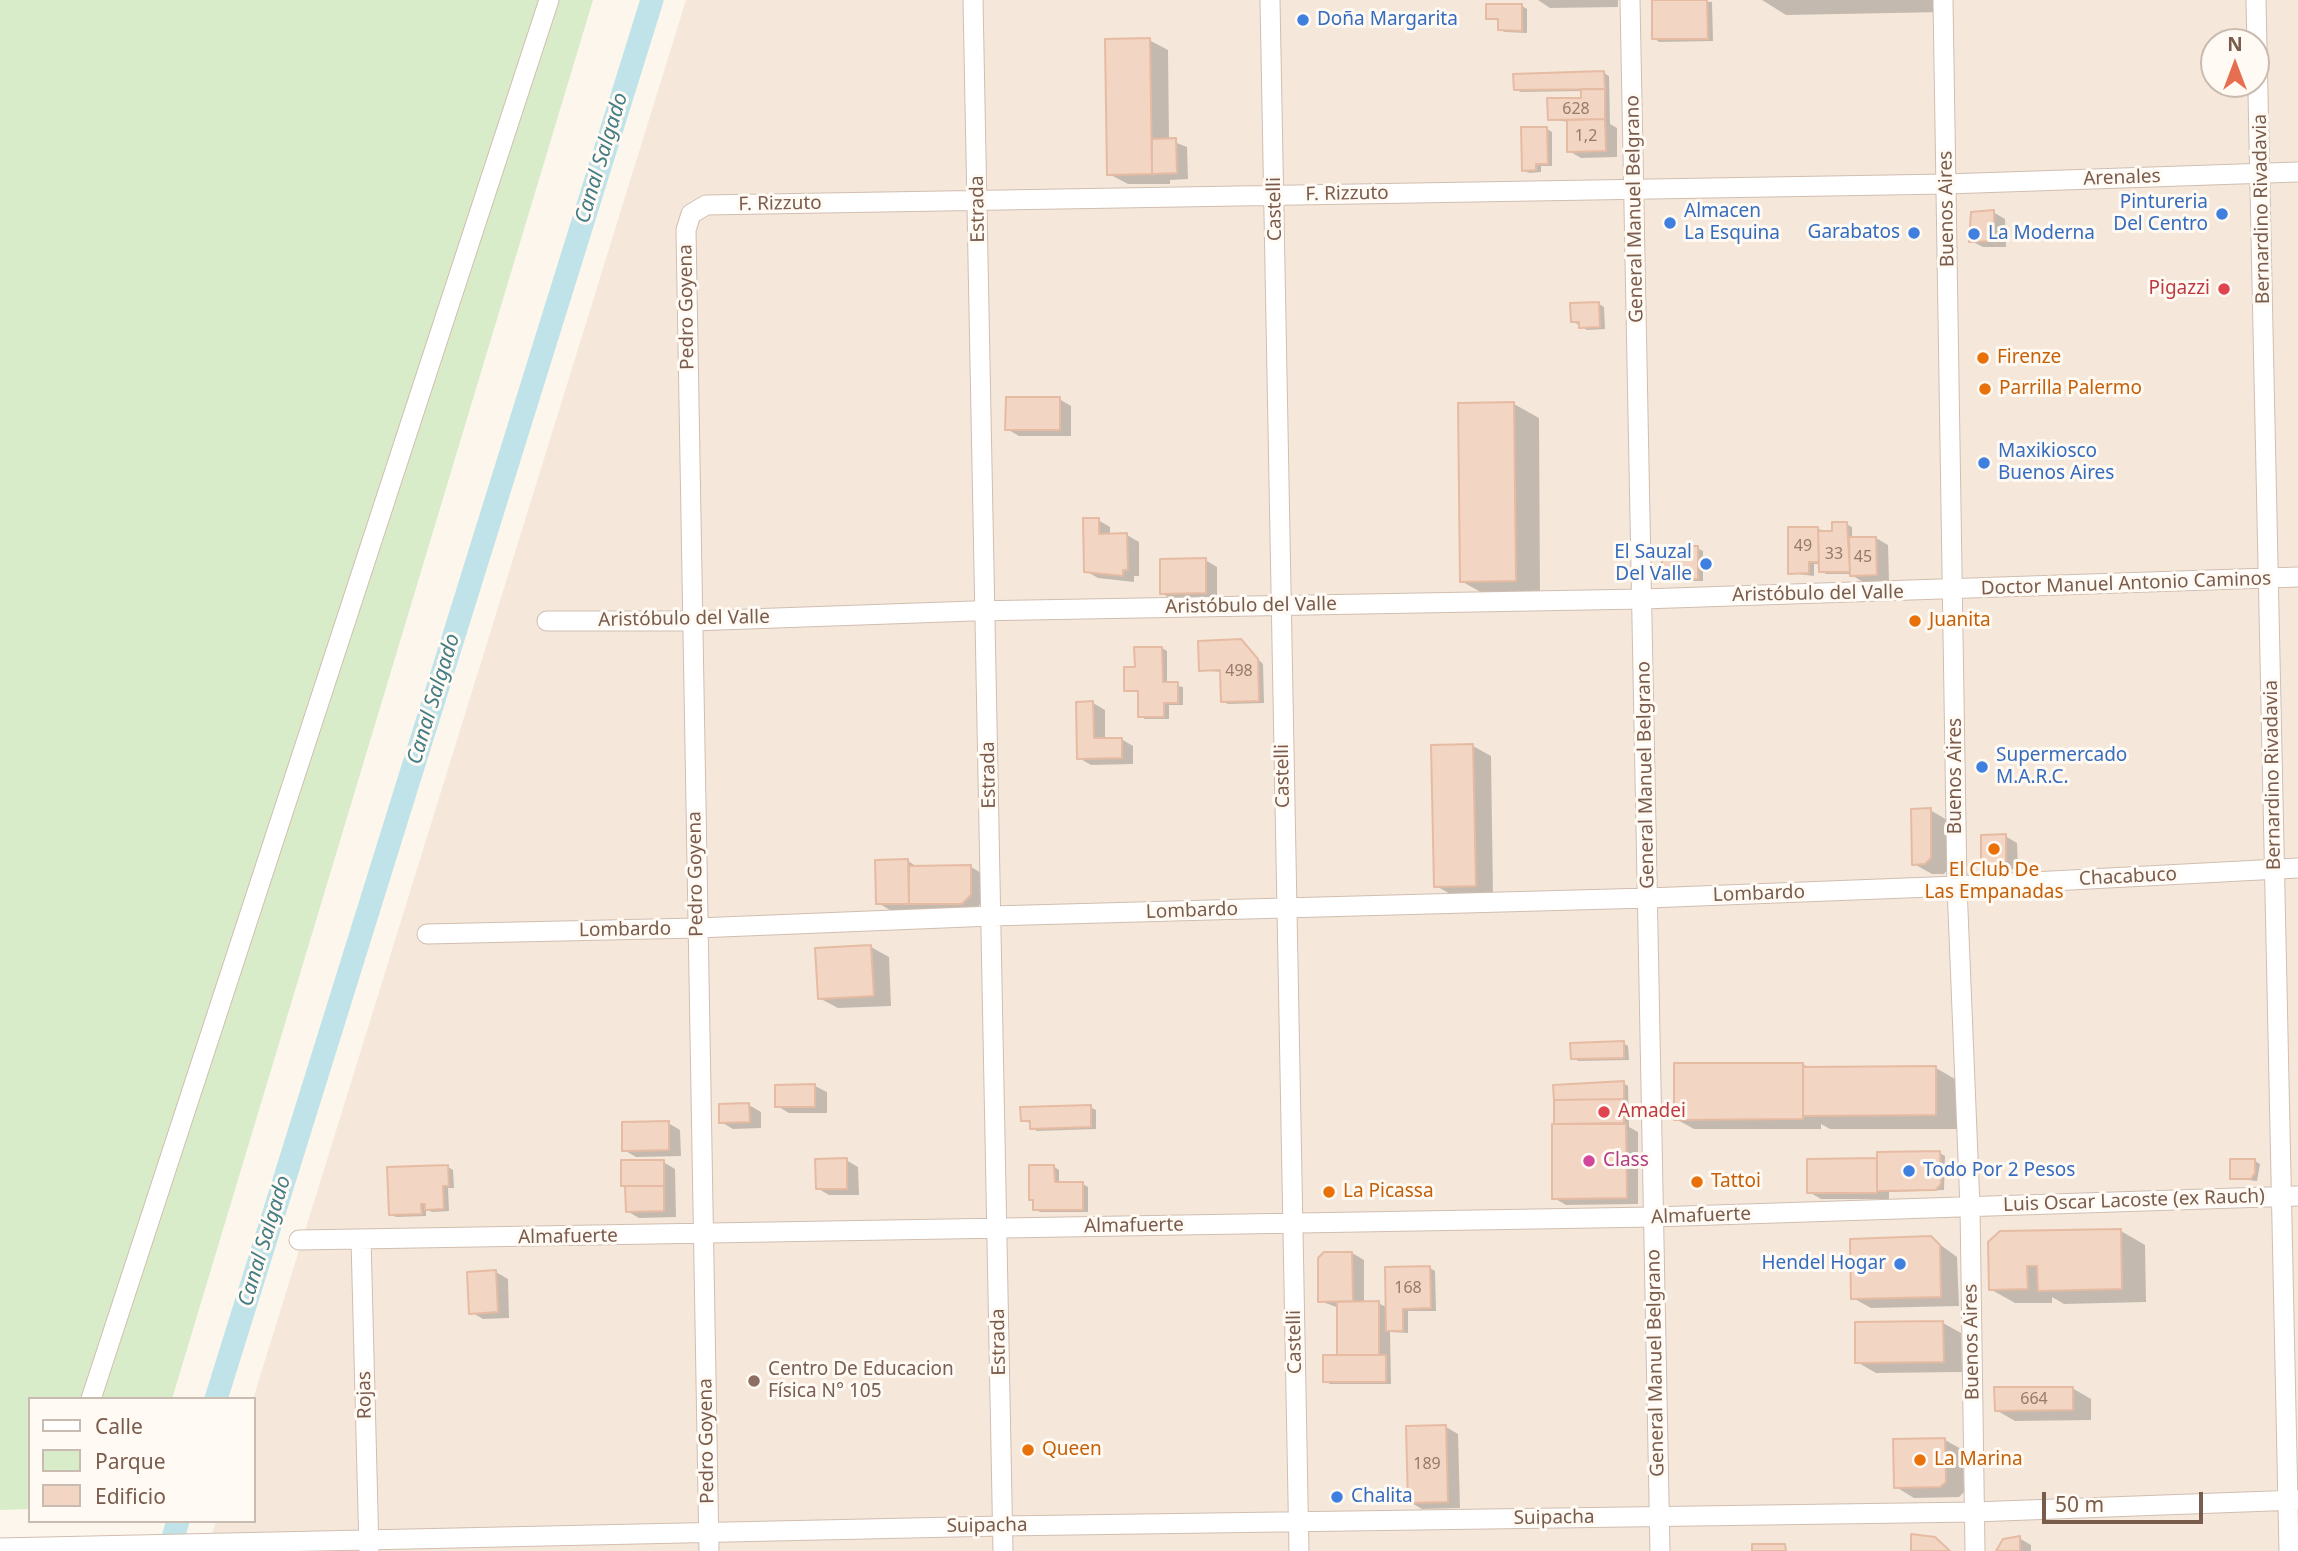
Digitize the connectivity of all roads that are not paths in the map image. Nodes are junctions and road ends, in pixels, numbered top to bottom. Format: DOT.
graph roads {
  1 [pos="549,0"];
  2 [pos="973,0"];
  3 [pos="1270,0"];
  4 [pos="1630,0"];
  5 [pos="1943,0"];
  6 [pos="2256,0"];
  7 [pos="2298,172"];
  8 [pos="2261,173"];
  9 [pos="1947,184"];
  10 [pos="1635,189"];
  11 [pos="1275,195"];
  12 [pos="978,199"];
  13 [pos="706,205"];
  14 [pos="2269,578"];
  15 [pos="2298,578"];
  16 [pos="1955,591"];
  17 [pos="1643,599"];
  18 [pos="1280,605"];
  19 [pos="985,611"];
  20 [pos="547,621"];
  21 [pos="692,621"];
  22 [pos="2298,868"];
  23 [pos="2276,869"];
  24 [pos="1957,886"];
  25 [pos="1648,898"];
  26 [pos="1286,908"];
  27 [pos="992,916"];
  28 [pos="697,928"];
  29 [pos="427,934"];
  30 [pos="2290,1196"];
  31 [pos="1970,1207"];
  32 [pos="1653,1217"];
  33 [pos="1293,1223"];
  34 [pos="998,1229"];
  35 [pos="704,1235"];
  36 [pos="361,1239"];
  37 [pos="299,1240"];
  38 [pos="92,1397"];
  39 [pos="2293,1500"];
  40 [pos="1974,1512"];
  41 [pos="1659,1516"];
  42 [pos="1299,1523"];
  43 [pos="1002,1526"];
  44 [pos="709,1543"];
  45 [pos="369,1546"];
  46 [pos="0,1548"];
  47 [pos="1003,1551"];
  48 [pos="1299,1551"];
  49 [pos="1660,1551"];
  50 [pos="1975,1551"];
  51 [pos="2289,1551"];
  1 -- 38 [label="street"];
  2 -- 12 [label="street, Estrada"];
  3 -- 11 [label="street, Castelli"];
  4 -- 10 [label="street, General Manuel Belgrano"];
  5 -- 9 [label="street, Buenos Aires"];
  6 -- 8 [label="street, Bernardino Rivadavia"];
  7 -- 8 [label="street, Arenales"];
  8 -- 9 [label="street, Arenales"];
  8 -- 14 [label="street, Bernardino Rivadavia"];
  9 -- 10 [label="street, F. Rizzuto"];
  9 -- 16 [label="street, Buenos Aires"];
  10 -- 11 [label="street, F. Rizzuto"];
  10 -- 17 [label="street, General Manuel Belgrano"];
  11 -- 12 [label="street, F. Rizzuto"];
  11 -- 18 [label="street, Castelli"];
  12 -- 13 [label="street, F. Rizzuto"];
  12 -- 19 [label="street, Estrada"];
  13 -- 21 [label="street, Pedro Goyena"];
  14 -- 15 [label="street, Doctor Manuel Antonio Caminos"];
  14 -- 16 [label="street, Doctor Manuel Antonio Caminos"];
  14 -- 23 [label="street, Bernardino Rivadavia"];
  16 -- 17 [label="street, Aristóbulo del Valle"];
  16 -- 24 [label="street, Buenos Aires"];
  17 -- 18 [label="street, Aristóbulo del Valle"];
  17 -- 25 [label="street, General Manuel Belgrano"];
  18 -- 19 [label="street, Aristóbulo del Valle"];
  18 -- 26 [label="street, Castelli"];
  19 -- 21 [label="street, Aristóbulo del Valle"];
  19 -- 27 [label="street, Estrada"];
  20 -- 21 [label="street, Aristóbulo del Valle"];
  21 -- 28 [label="street, Pedro Goyena"];
  22 -- 23 [label="street, Chacabuco"];
  23 -- 24 [label="street, Chacabuco"];
  23 -- 30 [label="street, Bernardino Rivadavia"];
  24 -- 25 [label="street, Lombardo"];
  24 -- 31 [label="street, Buenos Aires"];
  25 -- 26 [label="street, Lombardo"];
  25 -- 32 [label="street, General Manuel Belgrano"];
  26 -- 27 [label="street, Lombardo"];
  26 -- 33 [label="street, Castelli"];
  27 -- 28 [label="street, Lombardo"];
  27 -- 34 [label="street, Estrada"];
  28 -- 29 [label="street, Lombardo"];
  28 -- 35 [label="street, Pedro Goyena"];
  30 -- 31 [label="street, Luis Oscar Lacoste (ex Rauch)"];
  30 -- 39 [label="street, Bernardino Rivadavia"];
  31 -- 32 [label="street, Almafuerte"];
  31 -- 40 [label="street, Buenos Aires"];
  32 -- 33 [label="street, Almafuerte"];
  32 -- 41 [label="street, General Manuel Belgrano"];
  33 -- 34 [label="street, Almafuerte"];
  33 -- 42 [label="street, Castelli"];
  34 -- 35 [label="street, Almafuerte"];
  34 -- 43 [label="street, Estrada"];
  35 -- 36 [label="street, Almafuerte"];
  35 -- 44 [label="street, Pedro Goyena"];
  36 -- 37 [label="street, Almafuerte"];
  36 -- 45 [label="street, Rojas"];
  39 -- 40 [label="street, Suipacha"];
  39 -- 51 [label="street, Bernardino Rivadavia"];
  40 -- 41 [label="street, Suipacha"];
  40 -- 50 [label="street, Buenos Aires"];
  41 -- 42 [label="street, Suipacha"];
  41 -- 49 [label="street, General Manuel Belgrano"];
  42 -- 43 [label="street, Suipacha"];
  42 -- 48 [label="street, Castelli"];
  43 -- 44 [label="street, Suipacha"];
  43 -- 47 [label="street, Estrada"];
  44 -- 45 [label="street, Suipacha"];
  45 -- 46 [label="street, Suipacha"];
}
